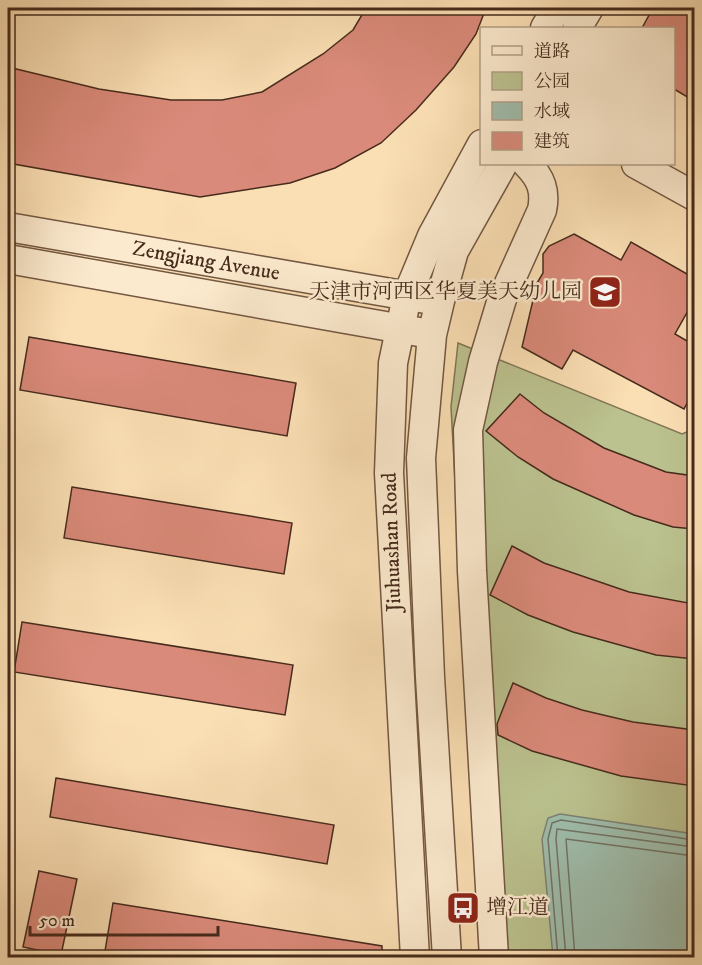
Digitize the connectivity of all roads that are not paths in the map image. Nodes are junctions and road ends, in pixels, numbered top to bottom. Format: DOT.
graph roads {
  1 [pos="557,8"];
  2 [pos="589,8"];
  3 [pos="546,27"];
  4 [pos="579,27"];
  5 [pos="480,148"];
  6 [pos="502,165"];
  7 [pos="528,165"];
  8 [pos="638,165"];
  9 [pos="694,196"];
  10 [pos="8,227"];
  11 [pos="8,259"];
  12 [pos="407,296"];
  13 [pos="440,300"];
  14 [pos="400,328"];
  15 [pos="432,335"];
  16 [pos="415,957"];
  17 [pos="447,957"];
  18 [pos="494,957"];
  1 -- 3 [label="street"];
  2 -- 4 [label="street"];
  5 -- 12 [label="street, Jiuhuashan Road"];
  6 -- 13 [label="street, Jiuhuashan Road"];
  7 -- 18 [label="street"];
  8 -- 9 [label="street"];
  10 -- 12 [label="street, Zengjiang Avenue"];
  11 -- 14 [label="street, Zengjiang Avenue"];
  12 -- 13 [label="street, Zengjiang Avenue"];
  12 -- 14 [label="street, Jiuhuashan Road"];
  13 -- 15 [label="street, Jiuhuashan Road"];
  14 -- 15 [label="street, Zengjiang Avenue"];
  14 -- 16 [label="street, Jiuhuashan Road"];
  15 -- 17 [label="street, Jiuhuashan Road"];
}
